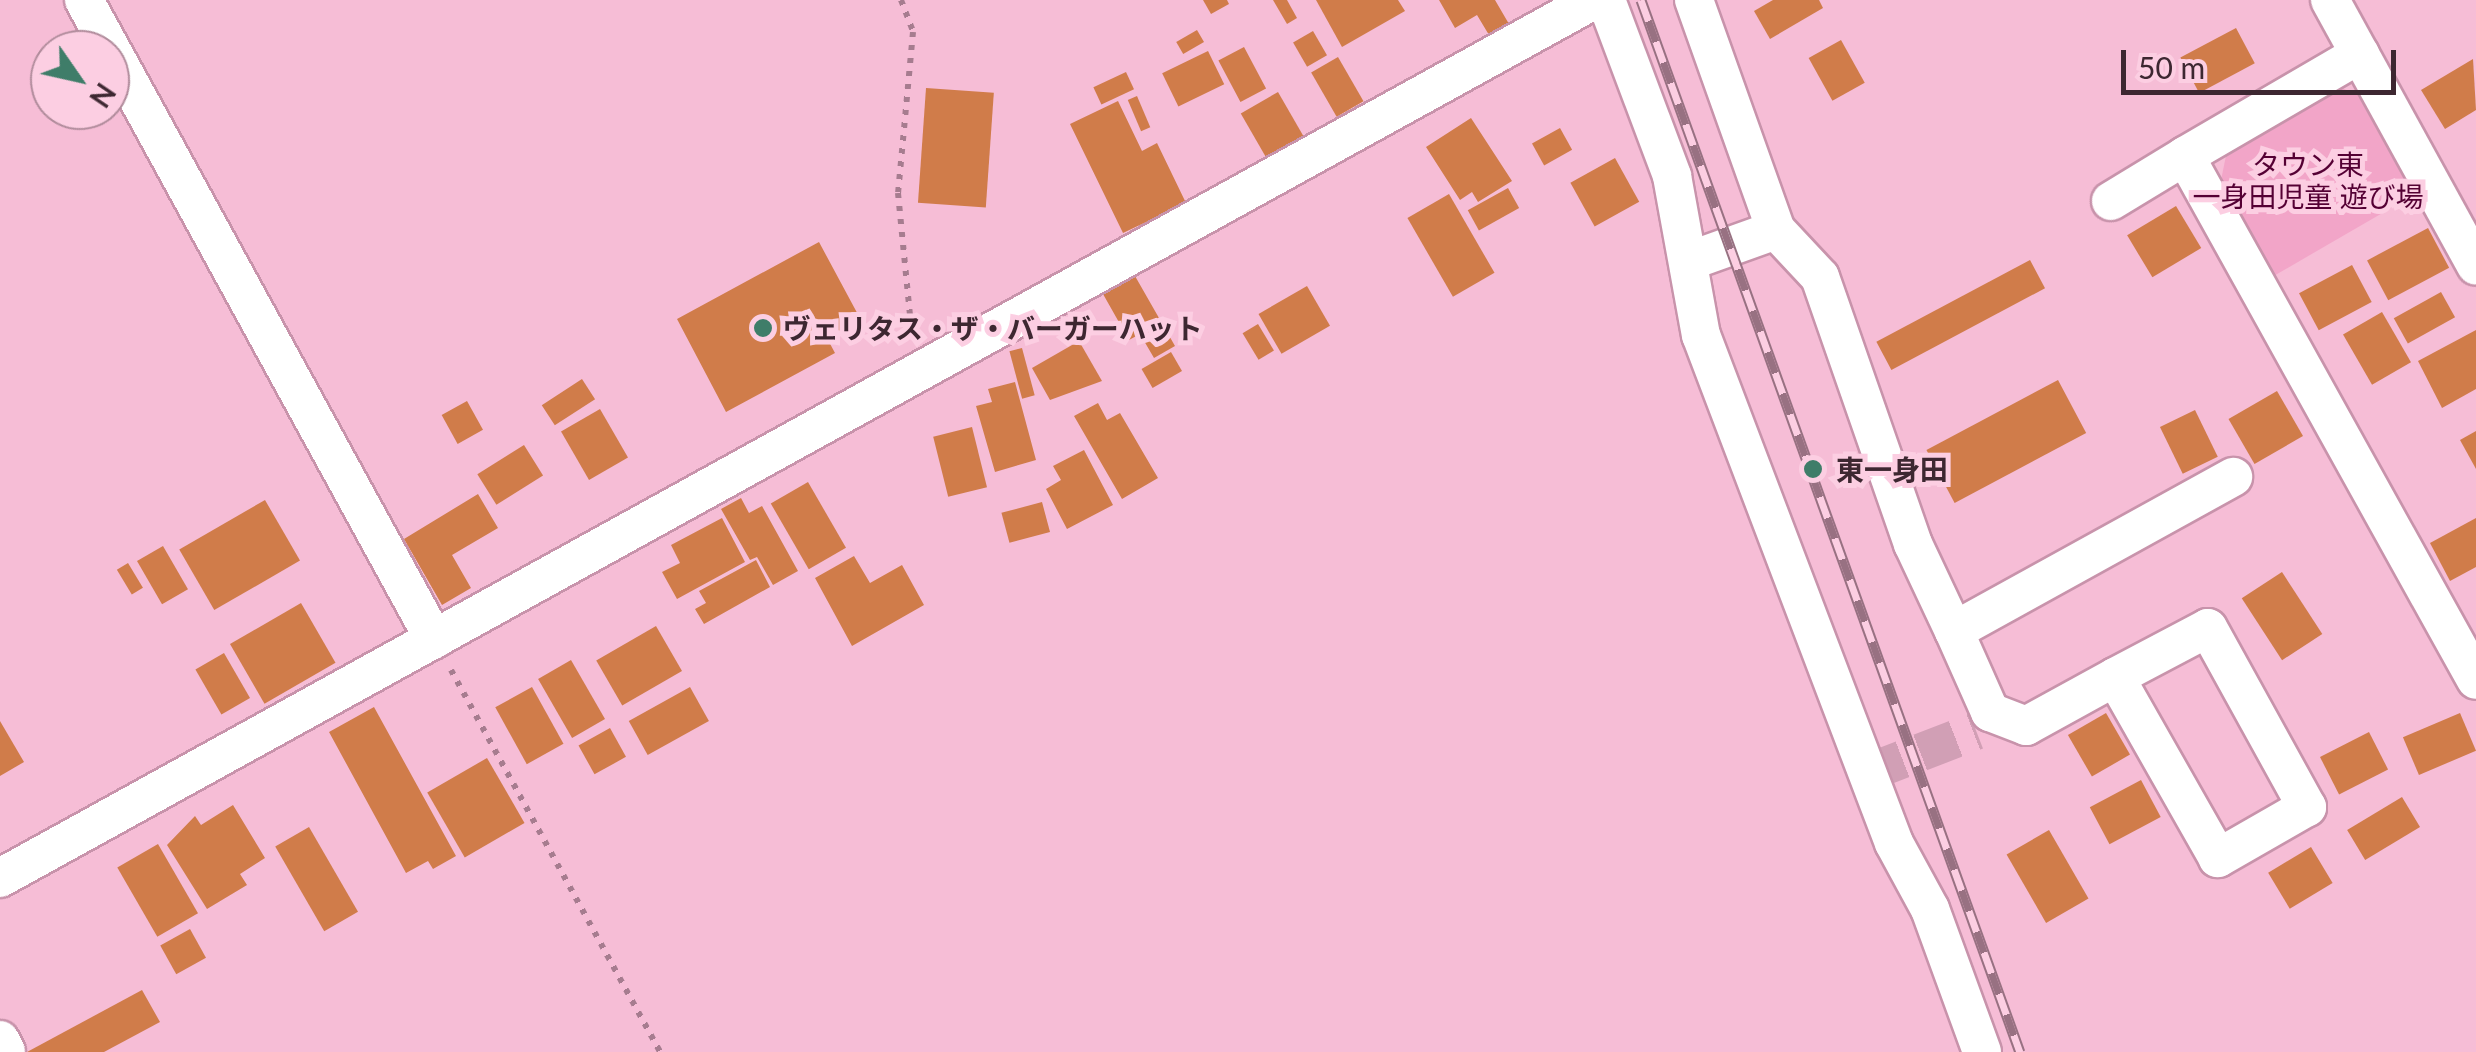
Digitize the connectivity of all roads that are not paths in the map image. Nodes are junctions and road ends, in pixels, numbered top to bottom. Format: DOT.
graph roads {
  1 [pos="84,0"];
  2 [pos="1594,0"];
  3 [pos="1606,0"];
  4 [pos="1694,0"];
  5 [pos="2330,0"];
  6 [pos="2360,54"];
  7 [pos="2185,156"];
  8 [pos="2112,202"];
  9 [pos="1776,230"];
  10 [pos="1692,260"];
  11 [pos="2476,266"];
  12 [pos="2233,477"];
  13 [pos="1954,631"];
  14 [pos="434,638"];
  15 [pos="2115,678"];
  16 [pos="2476,680"];
  17 [pos="0,878"];
  18 [pos="0,1040"];
  19 [pos="6,1052"];
  20 [pos="1982,1052"];
  1 -- 14 [label="street"];
  2 -- 14 [label="street"];
  3 -- 10 [label="street"];
  4 -- 9 [label="street"];
  5 -- 6 [label="street"];
  6 -- 7 [label="street"];
  6 -- 11 [label="street"];
  7 -- 8 [label="street"];
  7 -- 16 [label="street"];
  9 -- 10 [label="street"];
  9 -- 13 [label="street"];
  10 -- 20 [label="street"];
  12 -- 13 [label="street"];
  13 -- 15 [label="street"];
  14 -- 17 [label="street"];
  15 -- 15 [label="street"];
  18 -- 19 [label="street"];
}
